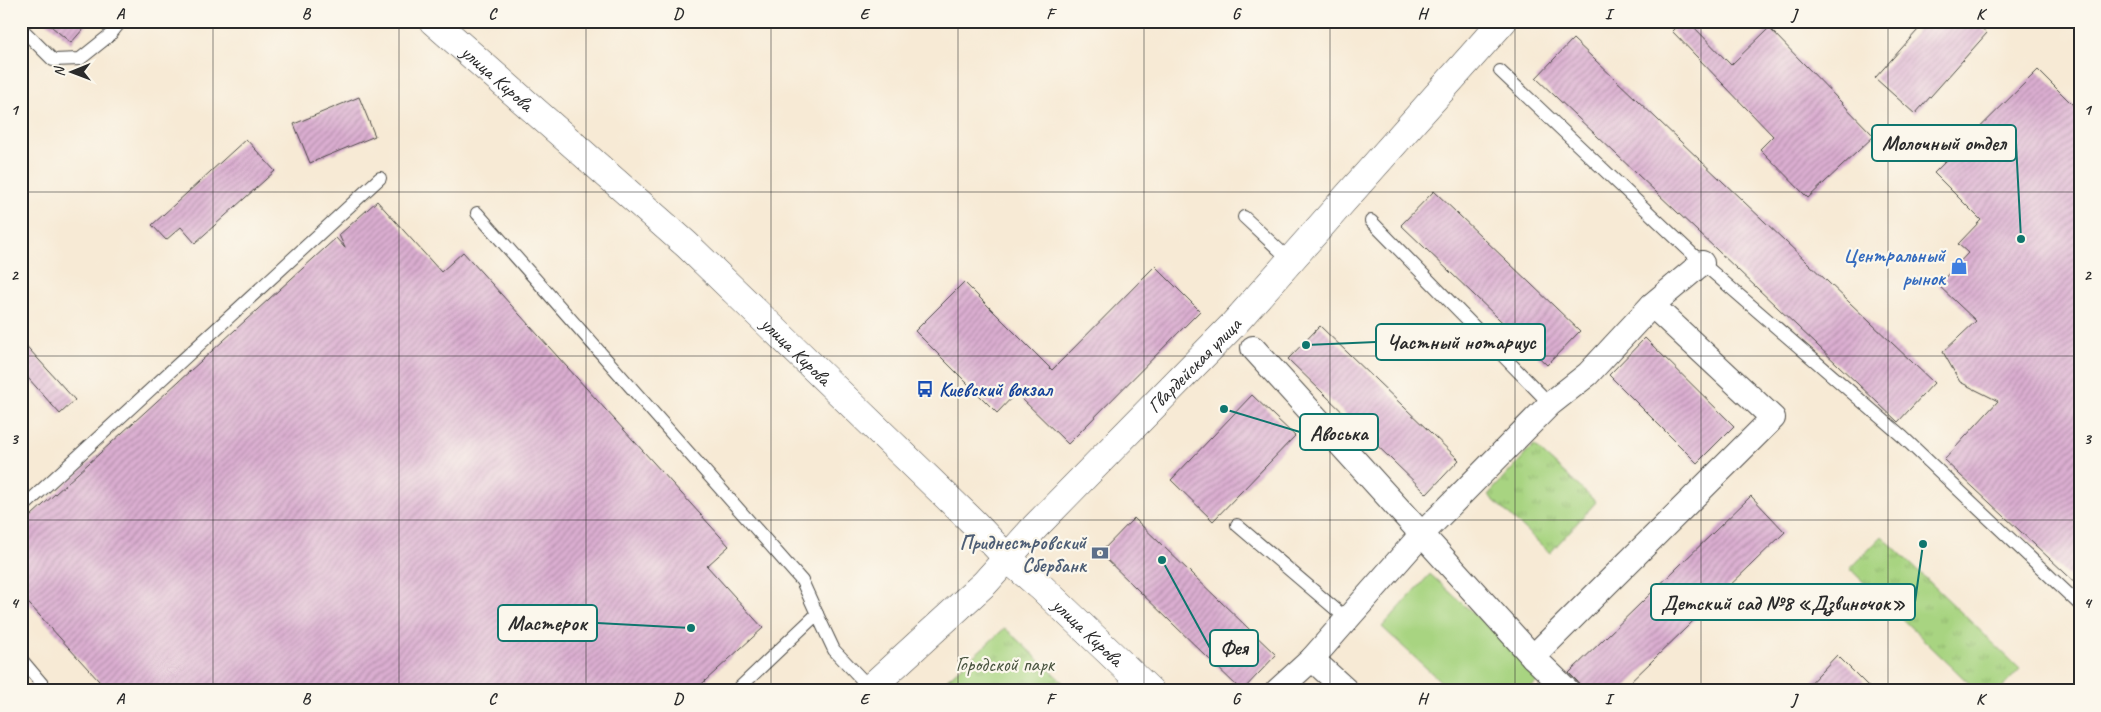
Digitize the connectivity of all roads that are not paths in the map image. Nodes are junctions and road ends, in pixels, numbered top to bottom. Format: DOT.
graph roads {
  1 [pos="121,21"];
  2 [pos="433,21"];
  3 [pos="1503,21"];
  4 [pos="21,28"];
  5 [pos="1500,71"];
  6 [pos="380,178"];
  7 [pos="476,213"];
  8 [pos="1244,216"];
  9 [pos="1371,221"];
  10 [pos="1290,261"];
  11 [pos="1702,263"];
  12 [pos="1652,305"];
  13 [pos="1253,348"];
  14 [pos="1550,404"];
  15 [pos="21,509"];
  16 [pos="1237,525"];
  17 [pos="1422,534"];
  18 [pos="1008,559"];
  19 [pos="2080,605"];
  20 [pos="817,614"];
  21 [pos="1347,619"];
  22 [pos="1533,657"];
  23 [pos="21,659"];
  24 [pos="1312,659"];
  25 [pos="868,690"];
  26 [pos="48,691"];
  27 [pos="736,691"];
  28 [pos="1150,691"];
  29 [pos="1277,691"];
  30 [pos="1347,691"];
  31 [pos="1568,691"];
  1 -- 4 [label="lane"];
  2 -- 18 [label="main road, улица Кирова"];
  3 -- 10 [label="main road, Гвардейская улица"];
  5 -- 11 [label="lane"];
  6 -- 15 [label="lane"];
  7 -- 20 [label="lane"];
  8 -- 10 [label="lane"];
  9 -- 14 [label="lane"];
  10 -- 18 [label="main road, Гвардейская улица"];
  11 -- 12 [label="street"];
  11 -- 19 [label="lane"];
  12 -- 14 [label="street"];
  12 -- 22 [label="street"];
  13 -- 17 [label="street"];
  14 -- 17 [label="street"];
  16 -- 21 [label="lane"];
  17 -- 21 [label="street"];
  17 -- 22 [label="street"];
  18 -- 25 [label="main road, Гвардейская улица"];
  18 -- 28 [label="main road, улица Кирова"];
  20 -- 25 [label="lane"];
  20 -- 27 [label="lane"];
  21 -- 24 [label="street"];
  22 -- 31 [label="street"];
  23 -- 26 [label="lane"];
  24 -- 29 [label="street"];
  24 -- 30 [label="street"];
}
